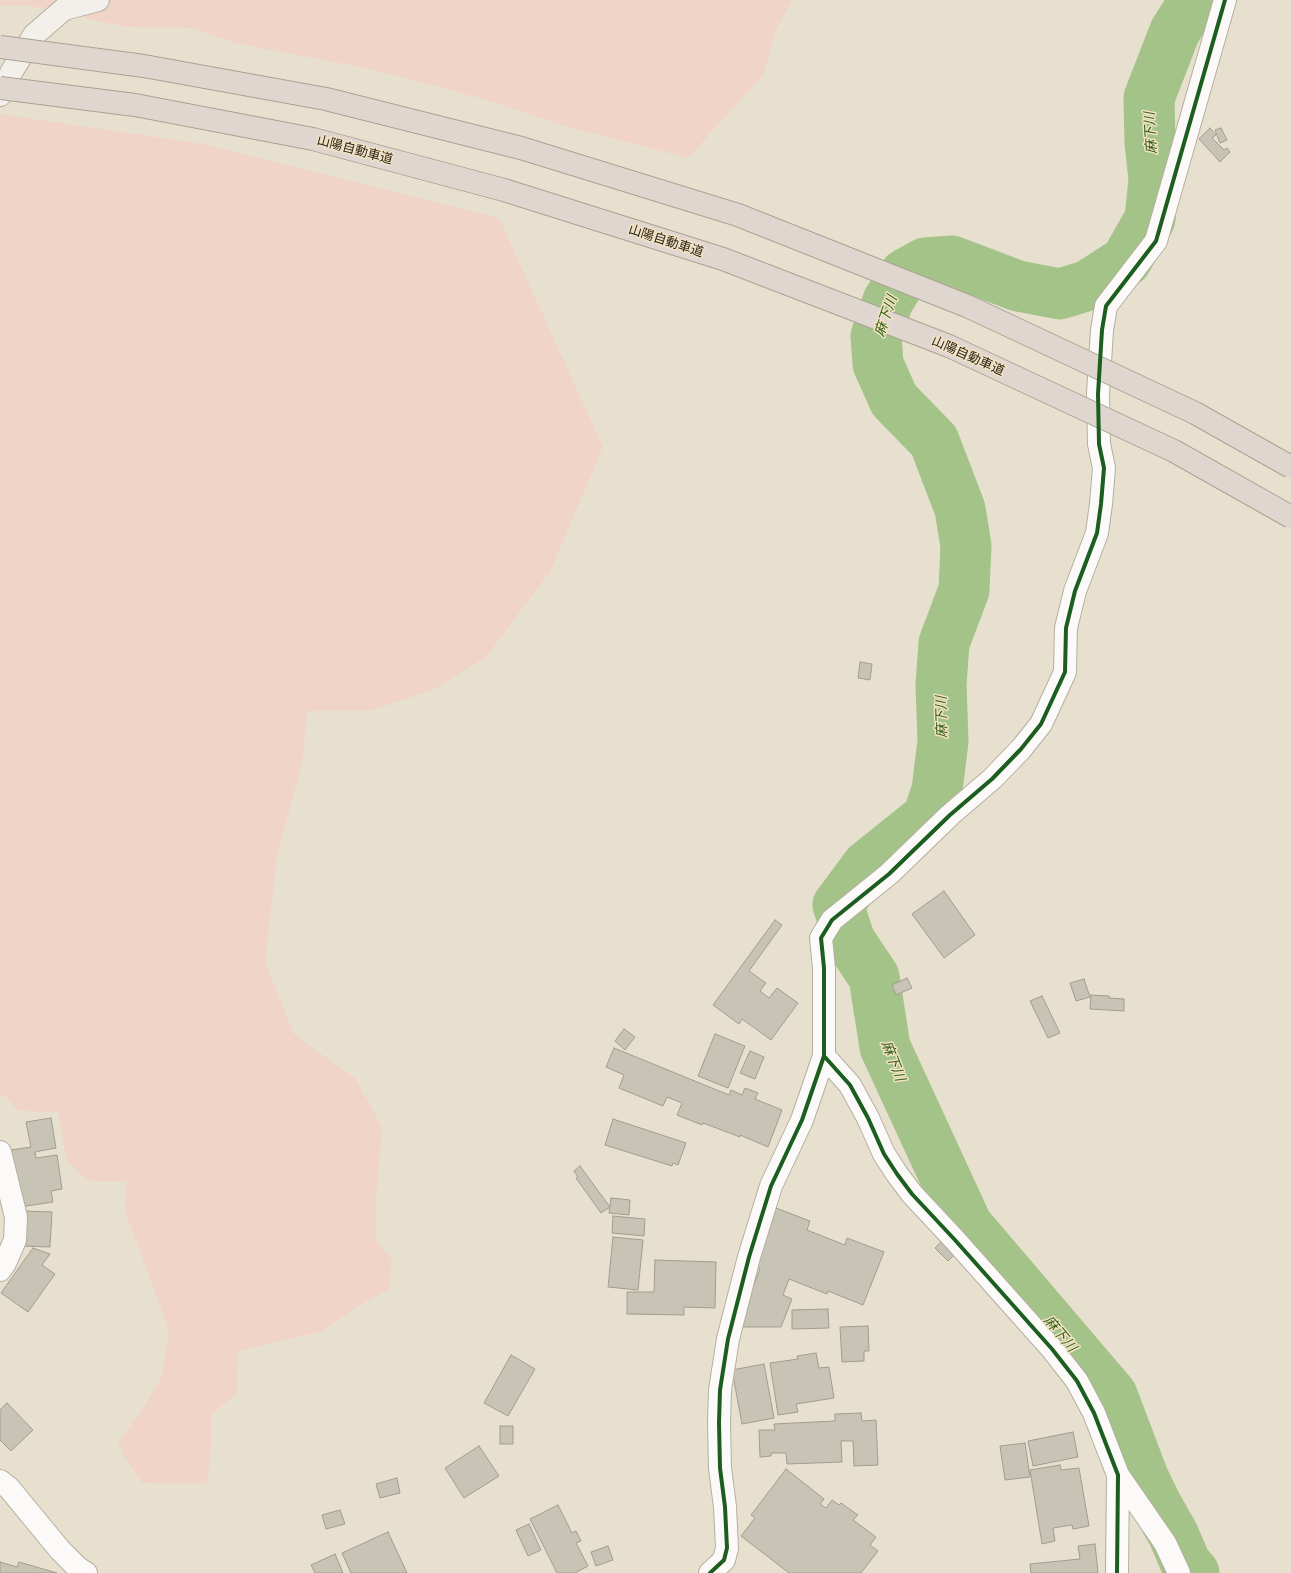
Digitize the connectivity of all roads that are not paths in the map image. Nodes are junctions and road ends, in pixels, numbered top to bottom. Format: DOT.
graph roads {
  1 [pos="98,0"];
  2 [pos="1225,0"];
  3 [pos="0,47"];
  4 [pos="0,88"];
  5 [pos="0,95"];
  6 [pos="1291,467"];
  7 [pos="1291,517"];
  8 [pos="824,1056"];
  9 [pos="0,1152"];
  10 [pos="0,1270"];
  11 [pos="1118,1475"];
  12 [pos="0,1481"];
  13 [pos="86,1573"];
  14 [pos="710,1573"];
  15 [pos="1117,1573"];
  16 [pos="1178,1573"];
  1 -- 5 [label="main road"];
  2 -- 8 [label="street"];
  3 -- 6 [label="highway, bridge"];
  4 -- 7 [label="highway, 山陽自動車道, bridge"];
  8 -- 11 [label="street"];
  8 -- 14 [label="street"];
  9 -- 10 [label="street"];
  11 -- 15 [label="street"];
  11 -- 16 [label="street"];
  12 -- 13 [label="street"];
}
